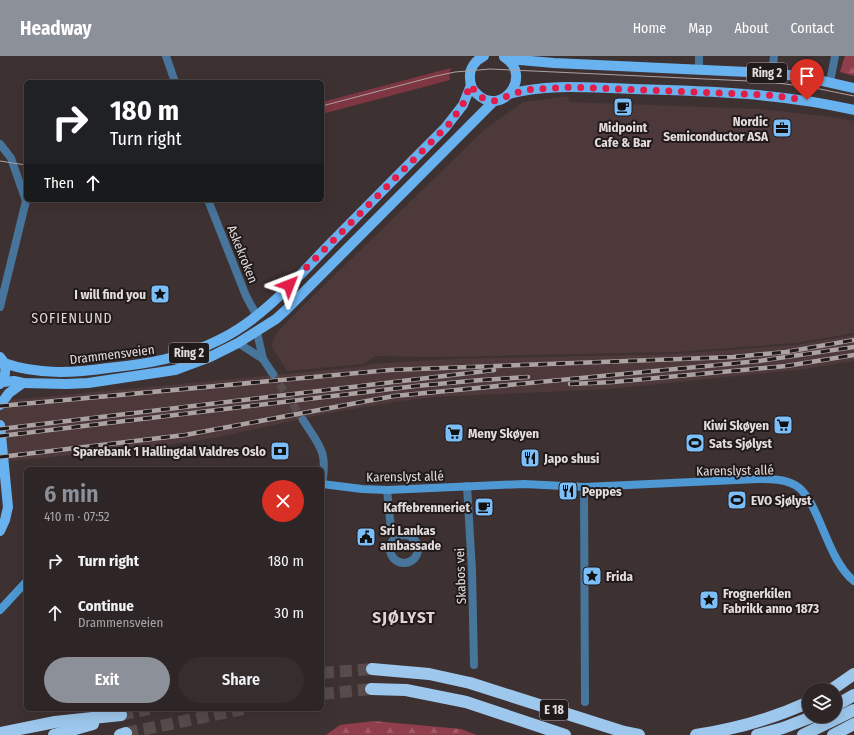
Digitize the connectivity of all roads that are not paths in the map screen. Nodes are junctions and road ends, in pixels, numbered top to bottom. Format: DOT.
graph roads {
  1 [pos="166,56"];
  2 [pos="699,56"];
  3 [pos="774,56"];
  4 [pos="835,56"];
  5 [pos="480,57"];
  6 [pos="504,57"];
  7 [pos="699,69"];
  8 [pos="772,73"];
  9 [pos="175,80"];
  10 [pos="830,82"];
  11 [pos="470,85"];
  12 [pos="854,88"];
  13 [pos="509,94"];
  14 [pos="494,101"];
  15 [pos="854,110"];
  16 [pos="0,144"];
  17 [pos="24,191"];
  18 [pos="27,202"];
  19 [pos="209,202"];
  20 [pos="0,307"];
  21 [pos="257,316"];
  22 [pos="257,332"];
  23 [pos="238,343"];
  24 [pos="263,359"];
  25 [pos="2,360"];
  26 [pos="273,374"];
  27 [pos="1,383"];
  28 [pos="23,383"];
  29 [pos="0,405"];
  30 [pos="303,420"];
  31 [pos="0,425"];
  32 [pos="324,474"];
  33 [pos="324,484"];
  34 [pos="468,486"];
  35 [pos="584,487"];
  36 [pos="387,490"];
  37 [pos="0,531"];
  38 [pos="396,537"];
  39 [pos="854,581"];
  40 [pos="24,584"];
  41 [pos="0,610"];
  42 [pos="474,665"];
  43 [pos="372,669"];
  44 [pos="854,674"];
  45 [pos="841,683"];
  46 [pos="371,688"];
  47 [pos="854,695"];
  48 [pos="585,702"];
  49 [pos="842,702"];
  50 [pos="802,705"];
  51 [pos="854,710"];
  52 [pos="802,721"];
  53 [pos="854,724"];
  54 [pos="0,733"];
  55 [pos="54,735"];
  56 [pos="565,735"];
  57 [pos="639,735"];
  58 [pos="696,735"];
  59 [pos="757,735"];
  60 [pos="803,735"];
  61 [pos="833,735"];
  1 -- 9 [label="street"];
  2 -- 7 [label="street"];
  3 -- 8 [label="street"];
  4 -- 10 [label="street"];
  5 -- 11 [label="main road, Drammensveien"];
  6 -- 7 [label="main road, Ring 2"];
  6 -- 13 [label="main road"];
  7 -- 8 [label="main road, Ring 2"];
  8 -- 10 [label="main road, Ring 2"];
  10 -- 12 [label="main road, Ring 2"];
  11 -- 14 [label="main road"];
  11 -- 21 [label="main road, Drammensveien / Ring 2"];
  13 -- 14 [label="main road"];
  13 -- 15 [label="main road, Ring 2"];
  14 -- 22 [label="main road, Drammensveien / Ring 2"];
  16 -- 17 [label="street"];
  18 -- 20 [label="street"];
  19 -- 21 [label="street, Askekroken"];
  21 -- 25 [label="main road, Drammensveien / Ring 2"];
  22 -- 23 [label="main road, Drammensveien / Ring 2"];
  22 -- 24 [label="street"];
  23 -- 24 [label="street"];
  23 -- 28 [label="main road, Drammensveien / Ring 2"];
  24 -- 26 [label="street"];
  25 -- 27 [label="main road"];
  27 -- 28 [label="main road, Drammensveien / Ring 2"];
  28 -- 29 [label="main road"];
  30 -- 32 [label="street"];
  31 -- 37 [label="main road"];
  33 -- 36 [label="street, Karenslyst allé"];
  34 -- 35 [label="street, Karenslyst allé"];
  34 -- 36 [label="street, Karenslyst allé"];
  34 -- 42 [label="street, Skabos vei"];
  35 -- 39 [label="street, Karenslyst allé"];
  35 -- 48 [label="street"];
  36 -- 38 [label="street"];
  40 -- 41 [label="street"];
  43 -- 57 [label="highway, E 18"];
  44 -- 45 [label="highway"];
  46 -- 56 [label="highway, E 18"];
  47 -- 49 [label="highway"];
  50 -- 58 [label="highway"];
  51 -- 60 [label="highway"];
  52 -- 59 [label="highway"];
  53 -- 61 [label="highway"];
  54 -- 55 [label="highway"];
}
